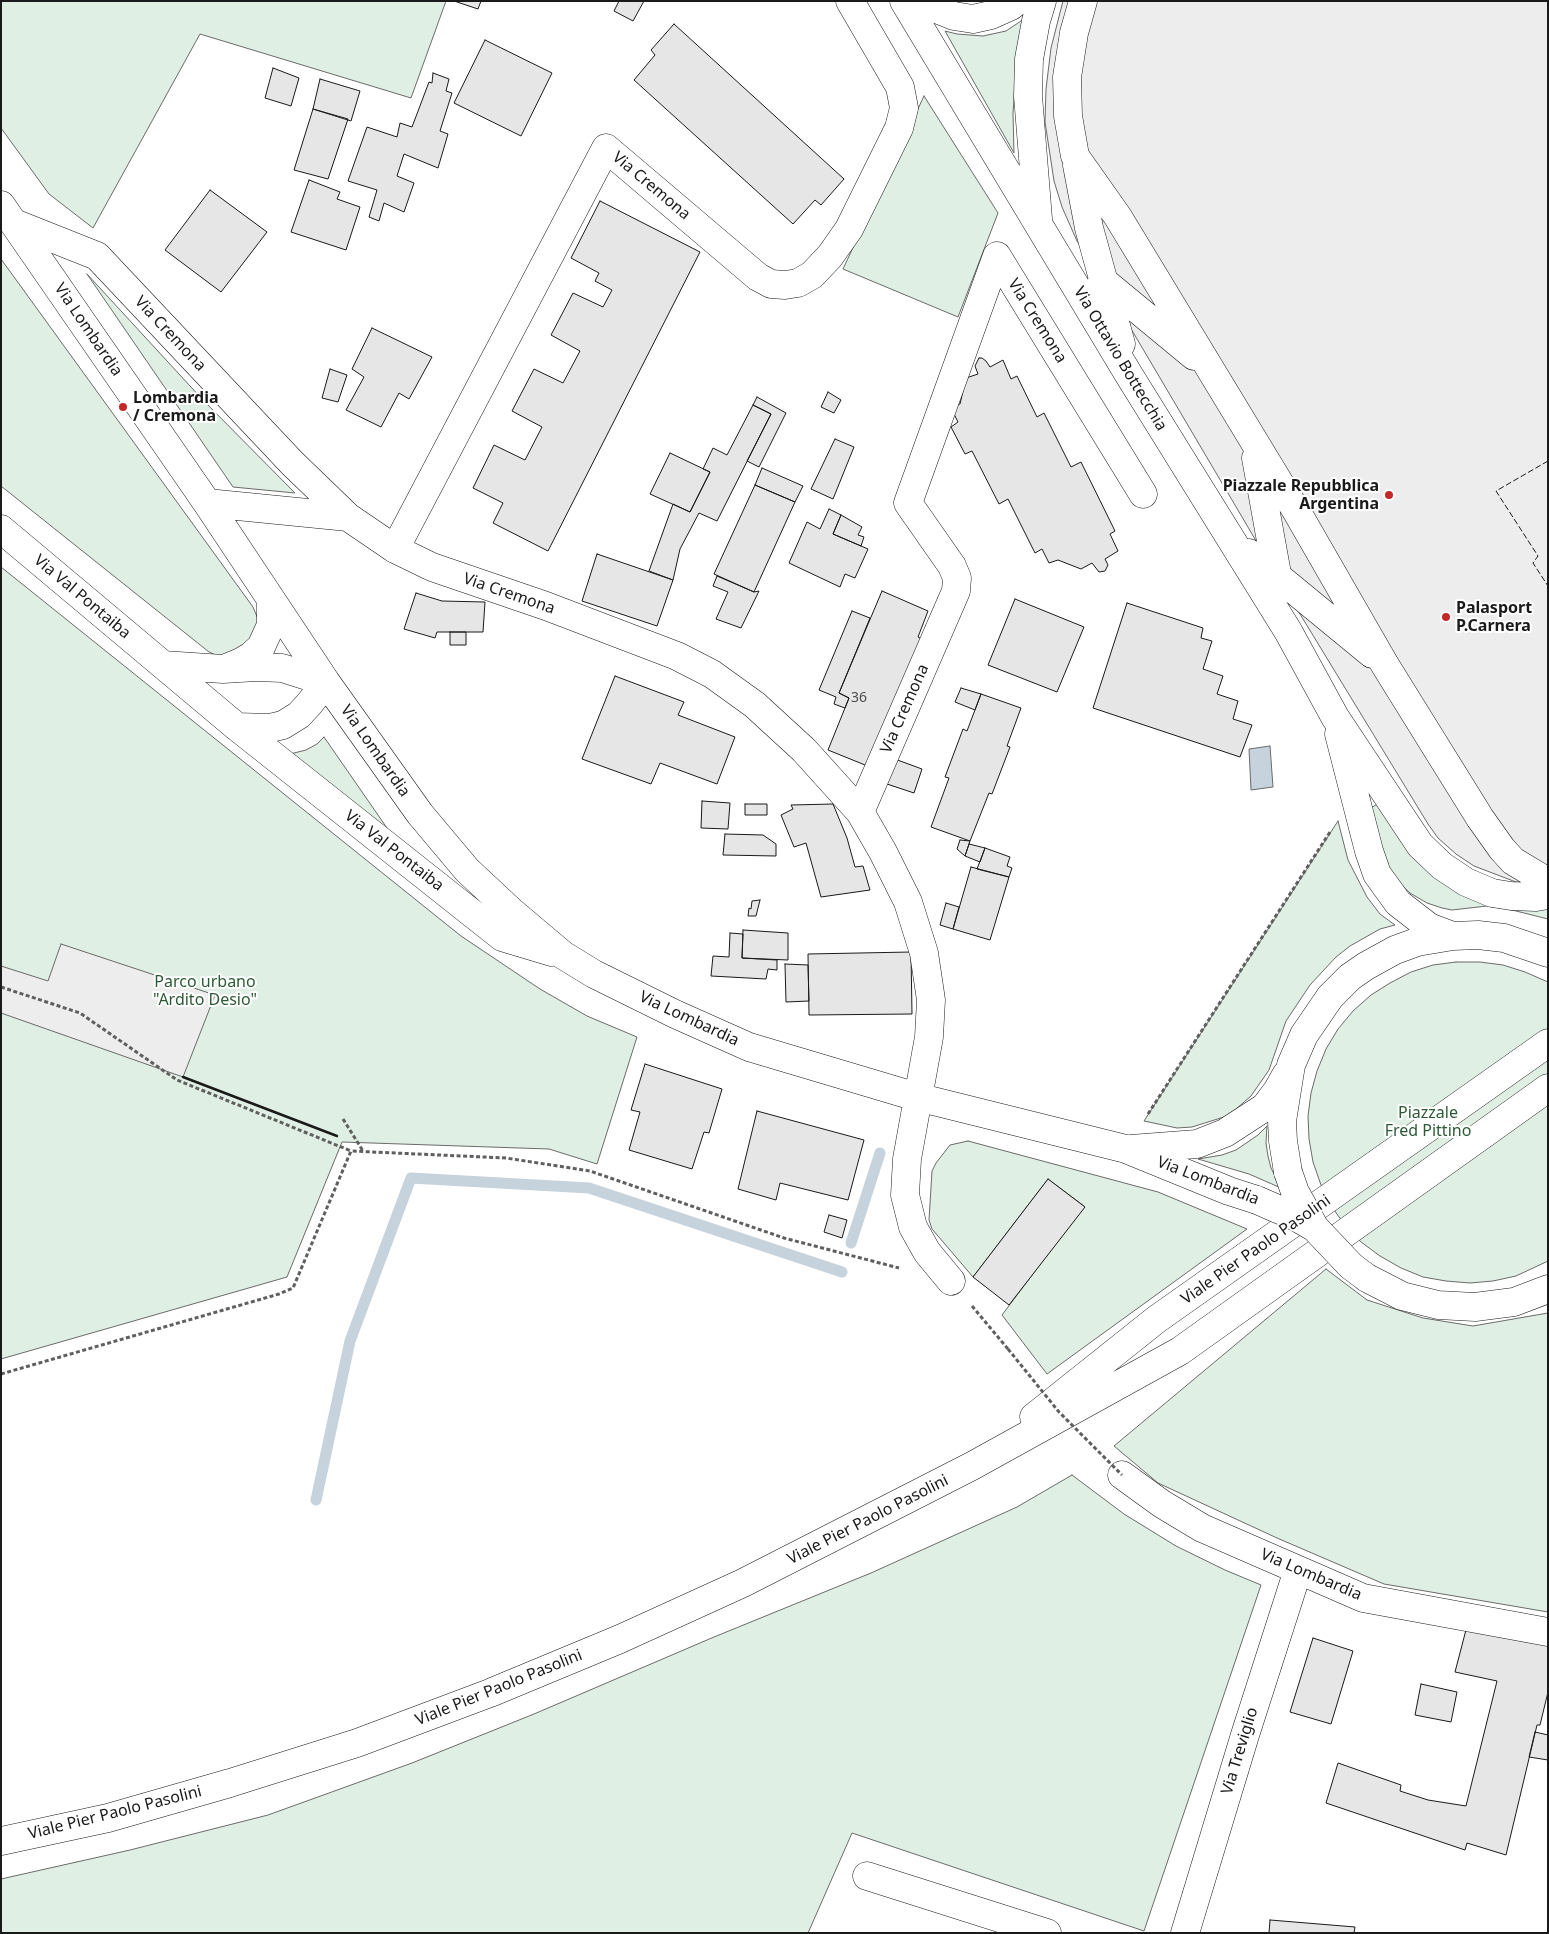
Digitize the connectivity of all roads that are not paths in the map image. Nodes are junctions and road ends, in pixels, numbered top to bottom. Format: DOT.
graph roads {
  1 [pos="850,1"];
  2 [pos="904,1"];
  3 [pos="1017,1"];
  4 [pos="1042,1"];
  5 [pos="1083,1"];
  6 [pos="926,4"];
  7 [pos="1075,156"];
  8 [pos="8,214"];
  9 [pos="1042,231"];
  10 [pos="1104,283"];
  11 [pos="1211,370"];
  12 [pos="1129,375"];
  13 [pos="1253,442"];
  14 [pos="1143,494"];
  15 [pos="207,503"];
  16 [pos="348,517"];
  17 [pos="1,529"];
  18 [pos="1228,535"];
  19 [pos="395,549"];
  20 [pos="1278,578"];
  21 [pos="271,601"];
  22 [pos="1288,631"];
  23 [pos="163,665"];
  24 [pos="1385,665"];
  25 [pos="223,669"];
  26 [pos="326,682"];
  27 [pos="1335,717"];
  28 [pos="237,727"];
  29 [pos="860,812"];
  30 [pos="1548,882"];
  31 [pos="1548,895"];
  32 [pos="1453,936"];
  33 [pos="1521,943"];
  34 [pos="1548,947"];
  35 [pos="1548,953"];
  36 [pos="563,955"];
  37 [pos="1548,1043"];
  38 [pos="1291,1065"];
  39 [pos="1548,1088"];
  40 [pos="917,1097"];
  41 [pos="1126,1149"];
  42 [pos="1315,1228"];
  43 [pos="951,1282"];
  44 [pos="1548,1289"];
  45 [pos="972,1466"];
  46 [pos="1122,1475"];
  47 [pos="1298,1570"];
  48 [pos="1548,1632"];
  49 [pos="1,1841"];
  50 [pos="867,1876"];
  51 [pos="1047,1933"];
  52 [pos="1185,1933"];
  1 -- 19 [label="street, Via Cremona"];
  2 -- 9 [label="street, Via Ottavio Bottecchia"];
  3 -- 6 [label="street"];
  4 -- 9 [label="street"];
  5 -- 7 [label="street"];
  7 -- 10 [label="street"];
  7 -- 11 [label="street"];
  8 -- 15 [label="street, Via Lombardia"];
  8 -- 16 [label="street, Via Cremona"];
  9 -- 10 [label="street"];
  9 -- 12 [label="street, Via Ottavio Bottecchia"];
  10 -- 11 [label="street"];
  10 -- 12 [label="street"];
  11 -- 13 [label="street"];
  12 -- 18 [label="street, Via Ottavio Bottecchia"];
  13 -- 20 [label="street"];
  13 -- 24 [label="street"];
  14 -- 29 [label="street, Via Cremona"];
  15 -- 16 [label="street, Via Cremona"];
  15 -- 21 [label="street, Via Lombardia"];
  16 -- 19 [label="street, Via Cremona"];
  17 -- 23 [label="street, Via Val Pontaiba"];
  18 -- 20 [label="street"];
  18 -- 22 [label="street, Via Ottavio Bottecchia"];
  19 -- 29 [label="street, Via Cremona"];
  20 -- 22 [label="street"];
  20 -- 24 [label="street"];
  21 -- 25 [label="street"];
  21 -- 26 [label="street, Via Lombardia"];
  22 -- 27 [label="street, Via Ottavio Bottecchia"];
  23 -- 25 [label="street"];
  23 -- 28 [label="street, Via Val Pontaiba"];
  24 -- 30 [label="street"];
  25 -- 26 [label="street"];
  26 -- 28 [label="street"];
  26 -- 36 [label="street, Via Lombardia"];
  27 -- 31 [label="street, Via Ottavio Bottecchia"];
  27 -- 32 [label="street, Via Ottavio Bottecchia"];
  28 -- 36 [label="street, Via Val Pontaiba"];
  29 -- 40 [label="street, Via Cremona"];
  32 -- 33 [label="street"];
  32 -- 38 [label="street"];
  33 -- 34 [label="street"];
  33 -- 35 [label="street"];
  36 -- 40 [label="street, Via Lombardia"];
  37 -- 45 [label="street, Viale Pier Paolo Pasolini"];
  38 -- 41 [label="street, Via Lombardia"];
  38 -- 42 [label="street, bridge"];
  39 -- 45 [label="street, Viale Pier Paolo Pasolini"];
  40 -- 41 [label="street, Via Lombardia"];
  40 -- 43 [label="street"];
  41 -- 42 [label="street, Via Lombardia, bridge"];
  42 -- 44 [label="street, bridge"];
  45 -- 49 [label="street, Viale Pier Paolo Pasolini"];
  46 -- 47 [label="street, Via Lombardia"];
  47 -- 48 [label="street, Via Lombardia"];
  47 -- 52 [label="street, Via Treviglio"];
  50 -- 51 [label="street"];
}
